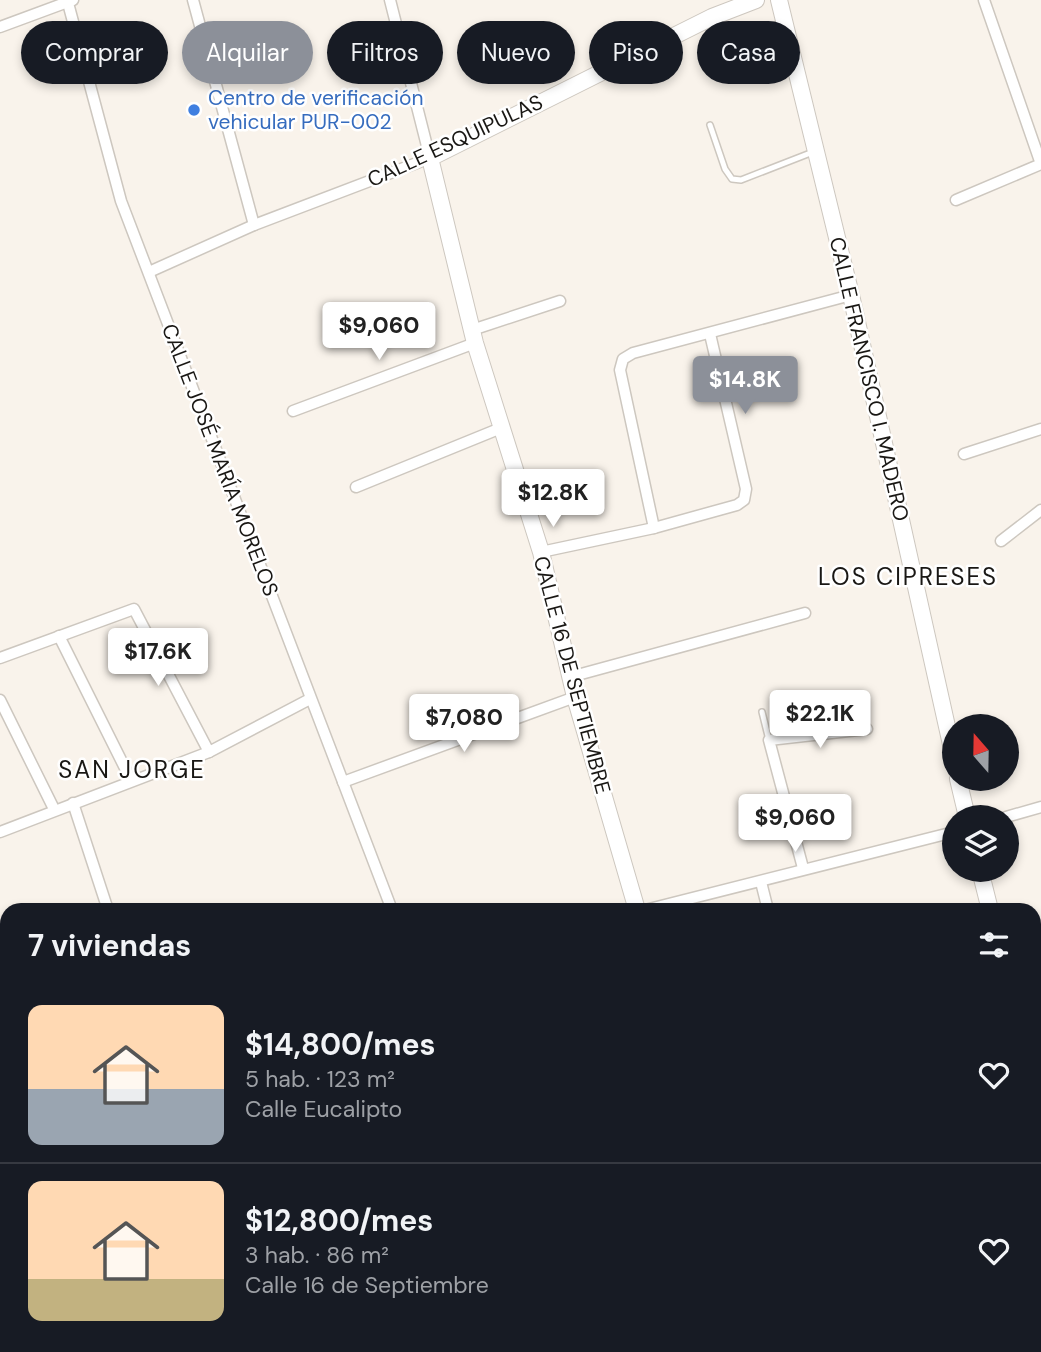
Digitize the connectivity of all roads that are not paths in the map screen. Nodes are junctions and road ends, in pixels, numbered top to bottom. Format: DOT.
graph roads {
  1 [pos="193,0"];
  2 [pos="390,0"];
  3 [pos="756,0"];
  4 [pos="779,0"];
  5 [pos="984,0"];
  6 [pos="71,1"];
  7 [pos="0,27"];
  8 [pos="710,125"];
  9 [pos="816,151"];
  10 [pos="430,158"];
  11 [pos="1041,164"];
  12 [pos="956,200"];
  13 [pos="254,225"];
  14 [pos="149,272"];
  15 [pos="851,295"];
  16 [pos="559,301"];
  17 [pos="710,334"];
  18 [pos="474,336"];
  19 [pos="293,411"];
  20 [pos="500,428"];
  21 [pos="1041,429"];
  22 [pos="964,454"];
  23 [pos="356,487"];
  24 [pos="1041,510"];
  25 [pos="654,528"];
  26 [pos="1001,541"];
  27 [pos="541,552"];
  28 [pos="805,613"];
  29 [pos="59,636"];
  30 [pos="0,658"];
  31 [pos="570,677"];
  32 [pos="575,697"];
  33 [pos="310,699"];
  34 [pos="0,701"];
  35 [pos="762,712"];
  36 [pos="944,714"];
  37 [pos="867,729"];
  38 [pos="769,740"];
  39 [pos="209,752"];
  40 [pos="131,780"];
  41 [pos="343,782"];
  42 [pos="73,803"];
  43 [pos="1041,807"];
  44 [pos="54,809"];
  45 [pos="1019,813"];
  46 [pos="0,832"];
  47 [pos="942,835"];
  48 [pos="803,868"];
  49 [pos="761,882"];
  50 [pos="983,882"];
  51 [pos="106,903"];
  52 [pos="389,903"];
  53 [pos="635,903"];
  54 [pos="674,903"];
  55 [pos="766,903"];
  56 [pos="988,903"];
  1 -- 13 [label="street"];
  2 -- 10 [label="street"];
  3 -- 10 [label="street, CALLE ESQUIPULAS"];
  4 -- 9 [label="street, CALLE FRANCISCO I. MADERO"];
  5 -- 11 [label="street"];
  6 -- 7 [label="street"];
  6 -- 14 [label="street, CALLE JOSÉ MARÍA MORELOS"];
  8 -- 9 [label="lane"];
  9 -- 15 [label="street, CALLE FRANCISCO I. MADERO"];
  10 -- 13 [label="street, CALLE ESQUIPULAS"];
  10 -- 18 [label="street, CALLE 16 DE SEPTIEMBRE"];
  11 -- 12 [label="street"];
  13 -- 14 [label="street, CALLE ESQUIPULAS"];
  14 -- 33 [label="street, CALLE JOSÉ MARÍA MORELOS"];
  15 -- 17 [label="street"];
  15 -- 36 [label="street, CALLE FRANCISCO I. MADERO"];
  16 -- 18 [label="street"];
  17 -- 25 [label="street"];
  17 -- 25 [label="street"];
  18 -- 19 [label="street"];
  18 -- 20 [label="street, CALLE 16 DE SEPTIEMBRE"];
  20 -- 23 [label="street"];
  20 -- 27 [label="street, CALLE 16 DE SEPTIEMBRE"];
  21 -- 22 [label="street"];
  24 -- 26 [label="street"];
  25 -- 27 [label="street"];
  27 -- 31 [label="street, CALLE 16 DE SEPTIEMBRE"];
  28 -- 31 [label="street"];
  29 -- 30 [label="street"];
  29 -- 39 [label="street"];
  29 -- 40 [label="street"];
  31 -- 32 [label="street, CALLE 16 DE SEPTIEMBRE"];
  32 -- 41 [label="street"];
  32 -- 53 [label="street, CALLE 16 DE SEPTIEMBRE"];
  33 -- 39 [label="street"];
  33 -- 41 [label="street, CALLE JOSÉ MARÍA MORELOS"];
  34 -- 44 [label="street"];
  35 -- 38 [label="lane"];
  37 -- 38 [label="street"];
  38 -- 48 [label="street"];
  39 -- 40 [label="street"];
  40 -- 42 [label="street"];
  41 -- 52 [label="street, CALLE JOSÉ MARÍA MORELOS"];
  42 -- 44 [label="street"];
  42 -- 51 [label="street"];
  43 -- 45 [label="street"];
  44 -- 46 [label="street"];
  47 -- 48 [label="street"];
  48 -- 49 [label="street"];
  49 -- 54 [label="street"];
  49 -- 55 [label="street"];
  50 -- 56 [label="street"];
}
